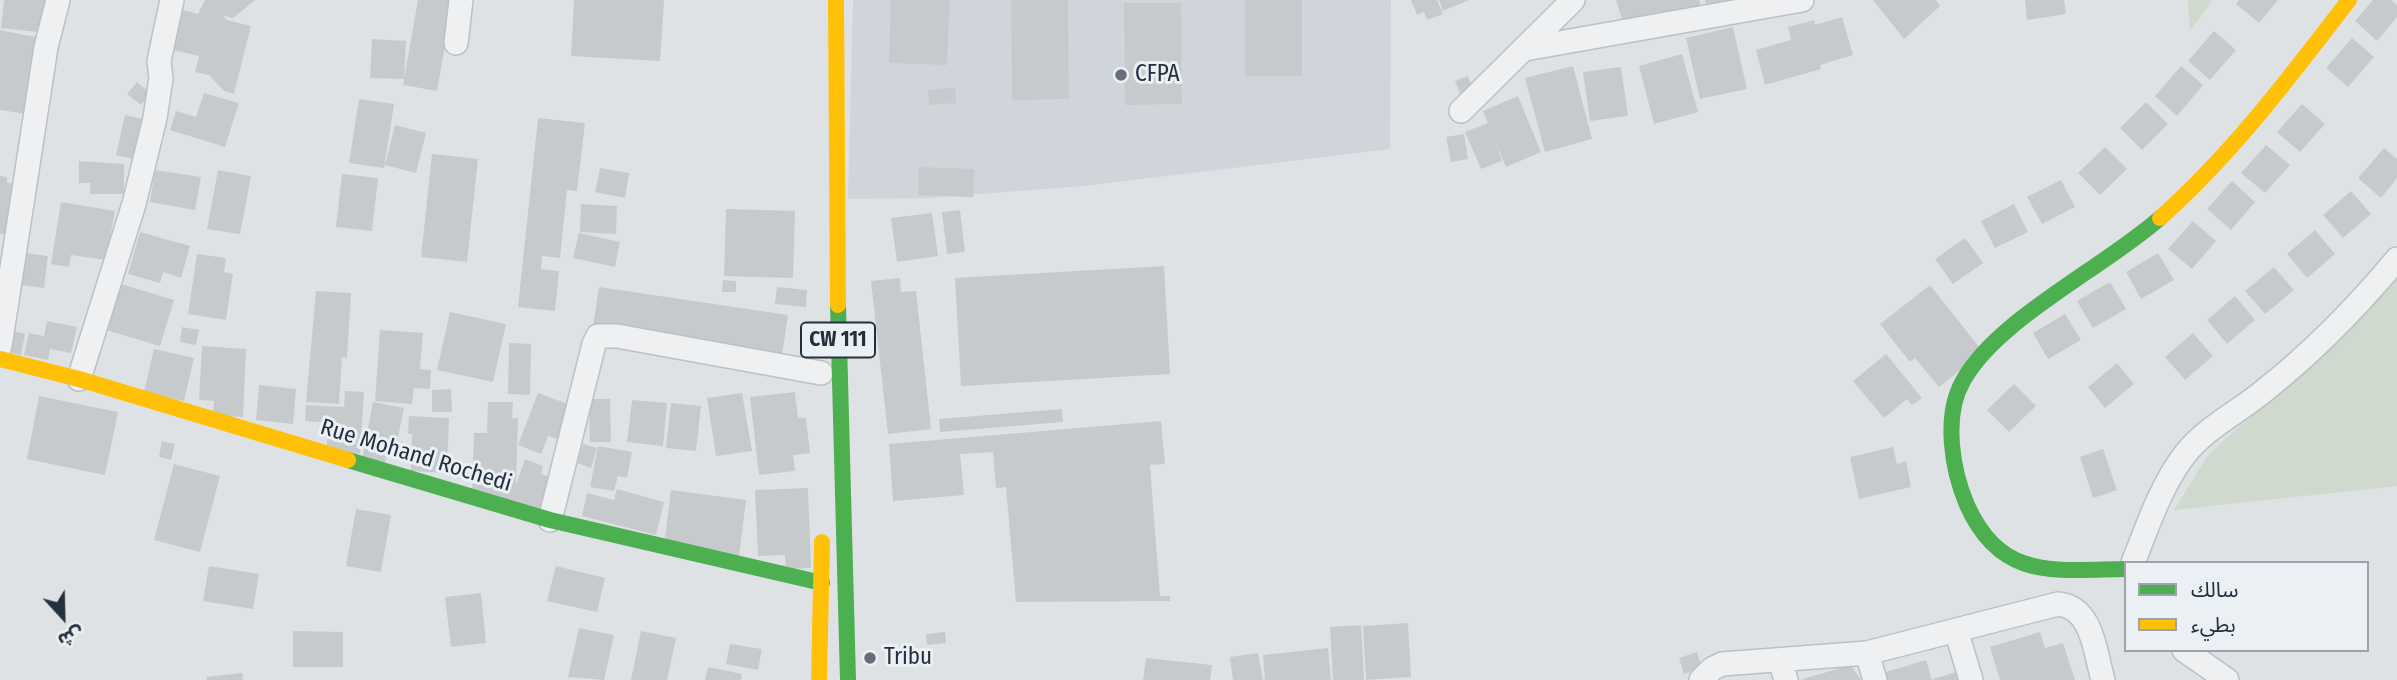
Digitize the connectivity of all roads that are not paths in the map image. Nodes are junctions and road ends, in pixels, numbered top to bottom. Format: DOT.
graph roads {
  1 [pos="58,0"];
  2 [pos="172,0"];
  3 [pos="461,0"];
  4 [pos="836,0"];
  5 [pos="1573,0"];
  6 [pos="1802,0"];
  7 [pos="2349,0"];
  8 [pos="456,43"];
  9 [pos="1525,49"];
  10 [pos="1461,111"];
  11 [pos="2397,259"];
  12 [pos="0,346"];
  13 [pos="0,359"];
  14 [pos="821,373"];
  15 [pos="79,379"];
  16 [pos="550,520"];
  17 [pos="822,531"];
  18 [pos="2134,561"];
  19 [pos="2124,569"];
  20 [pos="822,583"];
  21 [pos="1956,630"];
  22 [pos="2187,652"];
  23 [pos="1867,653"];
  24 [pos="1783,670"];
  25 [pos="818,680"];
  26 [pos="848,680"];
  27 [pos="1701,680"];
  28 [pos="1875,680"];
  29 [pos="1971,680"];
  30 [pos="2103,680"];
  31 [pos="2227,680"];
  1 -- 12 [label="street"];
  2 -- 15 [label="street"];
  3 -- 8 [label="street"];
  4 -- 26 [label="street, CW 111"];
  5 -- 9 [label="street"];
  6 -- 9 [label="street"];
  7 -- 19 [label="street"];
  9 -- 10 [label="street"];
  11 -- 18 [label="street"];
  13 -- 15 [label="street, Rue Mohand Rochedi"];
  14 -- 16 [label="street"];
  15 -- 16 [label="street, Rue Mohand Rochedi"];
  16 -- 20 [label="street, Rue Mohand Rochedi"];
  17 -- 20 [label="street"];
  20 -- 25 [label="street"];
  21 -- 23 [label="street"];
  21 -- 29 [label="street"];
  21 -- 30 [label="street"];
  22 -- 31 [label="street"];
  23 -- 24 [label="street"];
  23 -- 28 [label="street"];
  24 -- 27 [label="street"];
}
